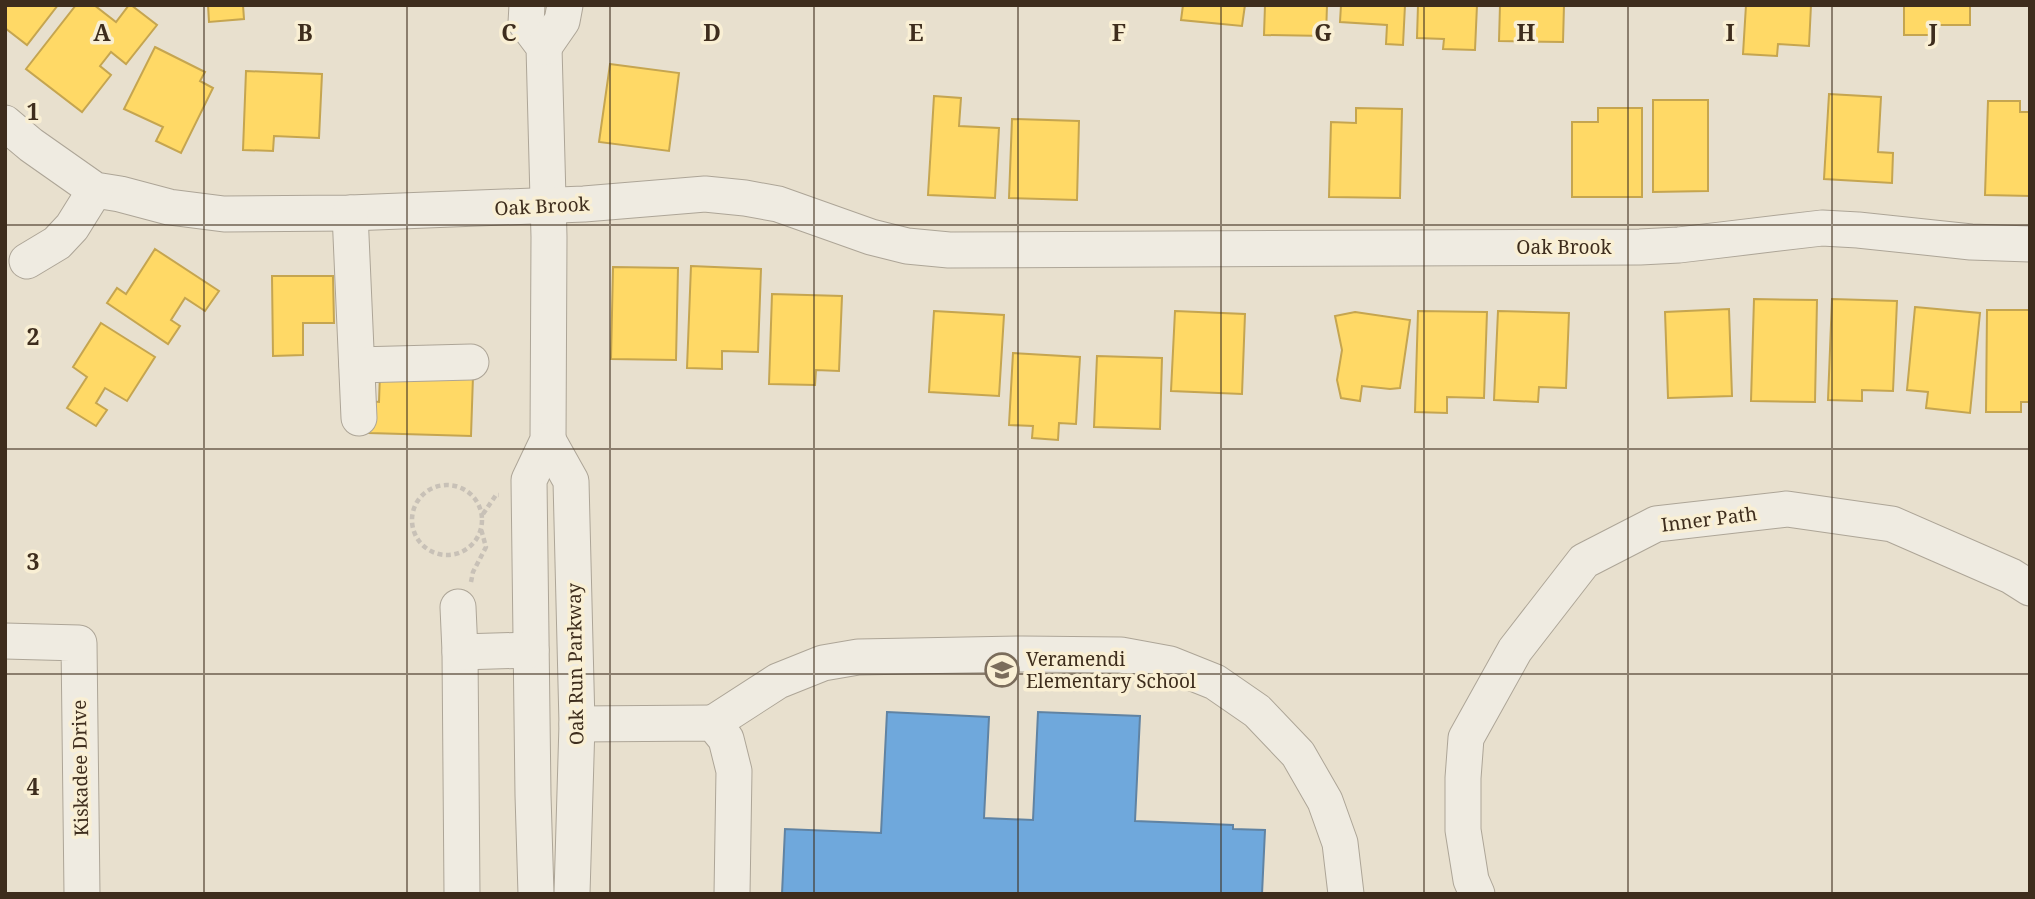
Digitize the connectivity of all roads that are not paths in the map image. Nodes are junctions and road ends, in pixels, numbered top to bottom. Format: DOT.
graph roads {
  1 [pos="527,5"];
  2 [pos="565,5"];
  3 [pos="544,47"];
  4 [pos="5,123"];
  5 [pos="95,190"];
  6 [pos="548,204"];
  7 [pos="350,213"];
  8 [pos="2030,244"];
  9 [pos="27,261"];
  10 [pos="471,362"];
  11 [pos="357,365"];
  12 [pos="359,418"];
  13 [pos="548,440"];
  14 [pos="2030,588"];
  15 [pos="458,607"];
  16 [pos="5,641"];
  17 [pos="531,650"];
  18 [pos="460,652"];
  19 [pos="713,723"];
  20 [pos="577,724"];
  21 [pos="82,894"];
  22 [pos="462,894"];
  23 [pos="536,894"];
  24 [pos="572,894"];
  25 [pos="732,894"];
  26 [pos="1346,894"];
  27 [pos="1477,894"];
  1 -- 3 [label="street, Oak Run Parkway"];
  2 -- 3 [label="street"];
  3 -- 6 [label="street, Oak Run Parkway"];
  4 -- 5 [label="street, Oak Brook"];
  5 -- 7 [label="street, Oak Brook"];
  5 -- 9 [label="street"];
  6 -- 7 [label="street, Oak Brook"];
  6 -- 8 [label="street, Oak Brook"];
  6 -- 13 [label="street, Oak Run Parkway"];
  7 -- 11 [label="street"];
  10 -- 11 [label="street"];
  11 -- 12 [label="street"];
  13 -- 17 [label="street, Oak Run Parkway"];
  13 -- 20 [label="street, Oak Run Parkway"];
  14 -- 27 [label="street, Inner Path"];
  15 -- 18 [label="street"];
  16 -- 21 [label="street, Kiskadee Drive"];
  17 -- 18 [label="street"];
  17 -- 23 [label="street, Oak Run Parkway"];
  18 -- 22 [label="street"];
  19 -- 20 [label="street"];
  19 -- 25 [label="street"];
  19 -- 26 [label="street"];
  20 -- 24 [label="street, Oak Run Parkway"];
}
